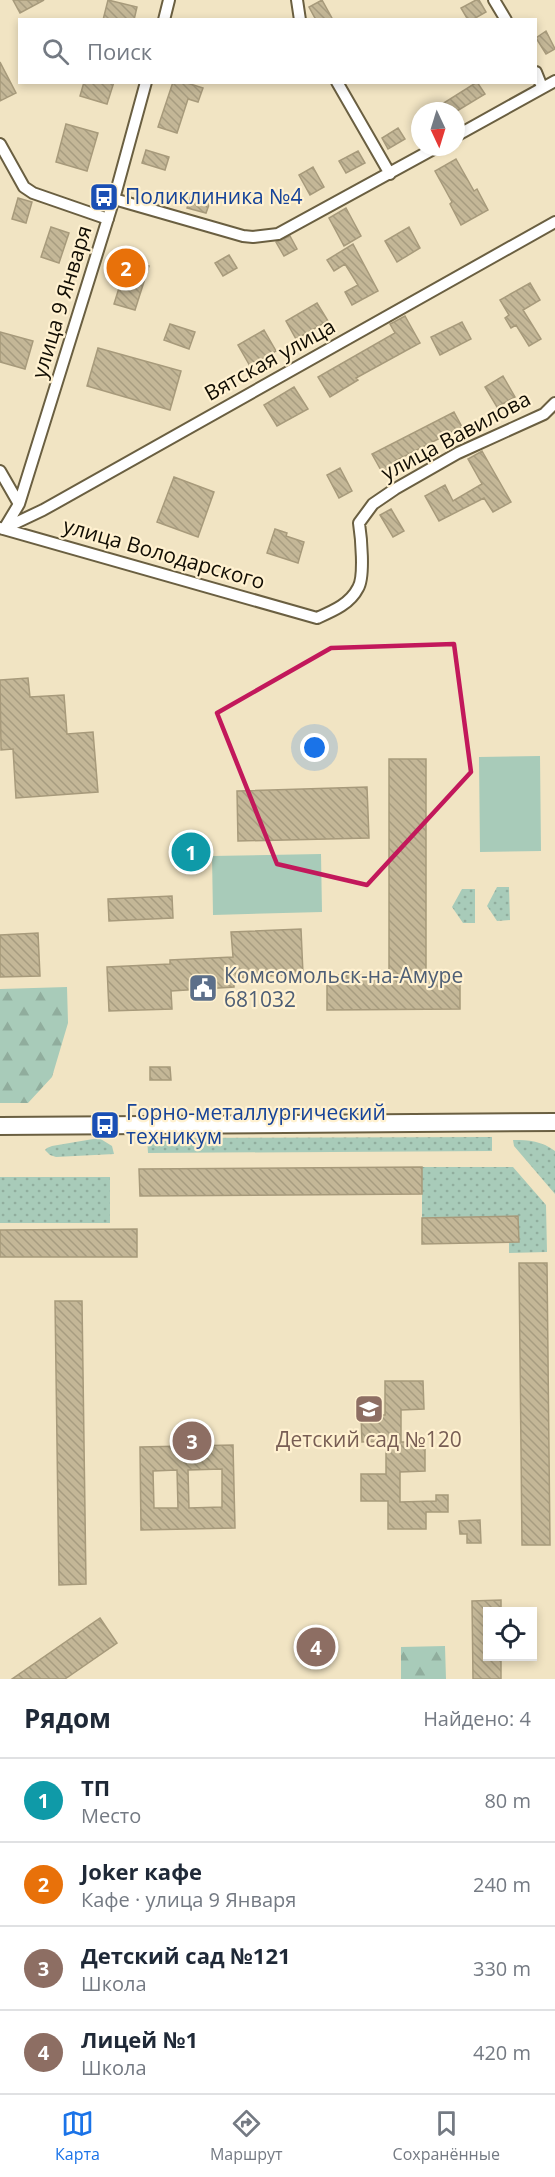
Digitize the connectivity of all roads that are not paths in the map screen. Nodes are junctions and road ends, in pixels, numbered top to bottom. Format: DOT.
graph roads {
  1 [pos="169,0"];
  2 [pos="297,0"];
  3 [pos="494,0"];
  4 [pos="164,18"];
  5 [pos="300,18"];
  6 [pos="505,18"];
  7 [pos="537,74"];
  8 [pos="555,81"];
  9 [pos="145,84"];
  10 [pos="338,84"];
  11 [pos="542,87"];
  12 [pos="465,131"];
  13 [pos="0,144"];
  14 [pos="421,156"];
  15 [pos="390,174"];
  16 [pos="114,199"];
  17 [pos="108,219"];
  18 [pos="555,222"];
  19 [pos="555,403"];
  20 [pos="0,471"];
  21 [pos="19,504"];
  22 [pos="2,529"];
  23 [pos="317,618"];
  24 [pos="555,1122"];
  25 [pos="0,1126"];
  1 -- 4 [label="street"];
  2 -- 5 [label="street"];
  3 -- 6 [label="street"];
  7 -- 11 [label="street"];
  8 -- 11 [label="street"];
  9 -- 16 [label="street, улица 9 Января"];
  10 -- 15 [label="street"];
  11 -- 12 [label="street"];
  13 -- 17 [label="street"];
  14 -- 15 [label="street"];
  15 -- 16 [label="street"];
  16 -- 17 [label="street, улица 9 Января"];
  17 -- 21 [label="street, улица 9 Января"];
  18 -- 22 [label="street, Вятская улица"];
  19 -- 23 [label="street, улица Вавилова"];
  20 -- 21 [label="street"];
  21 -- 22 [label="street, улица 9 Января"];
  22 -- 23 [label="street, улица Володарского"];
  24 -- 25 [label="main road"];
}
